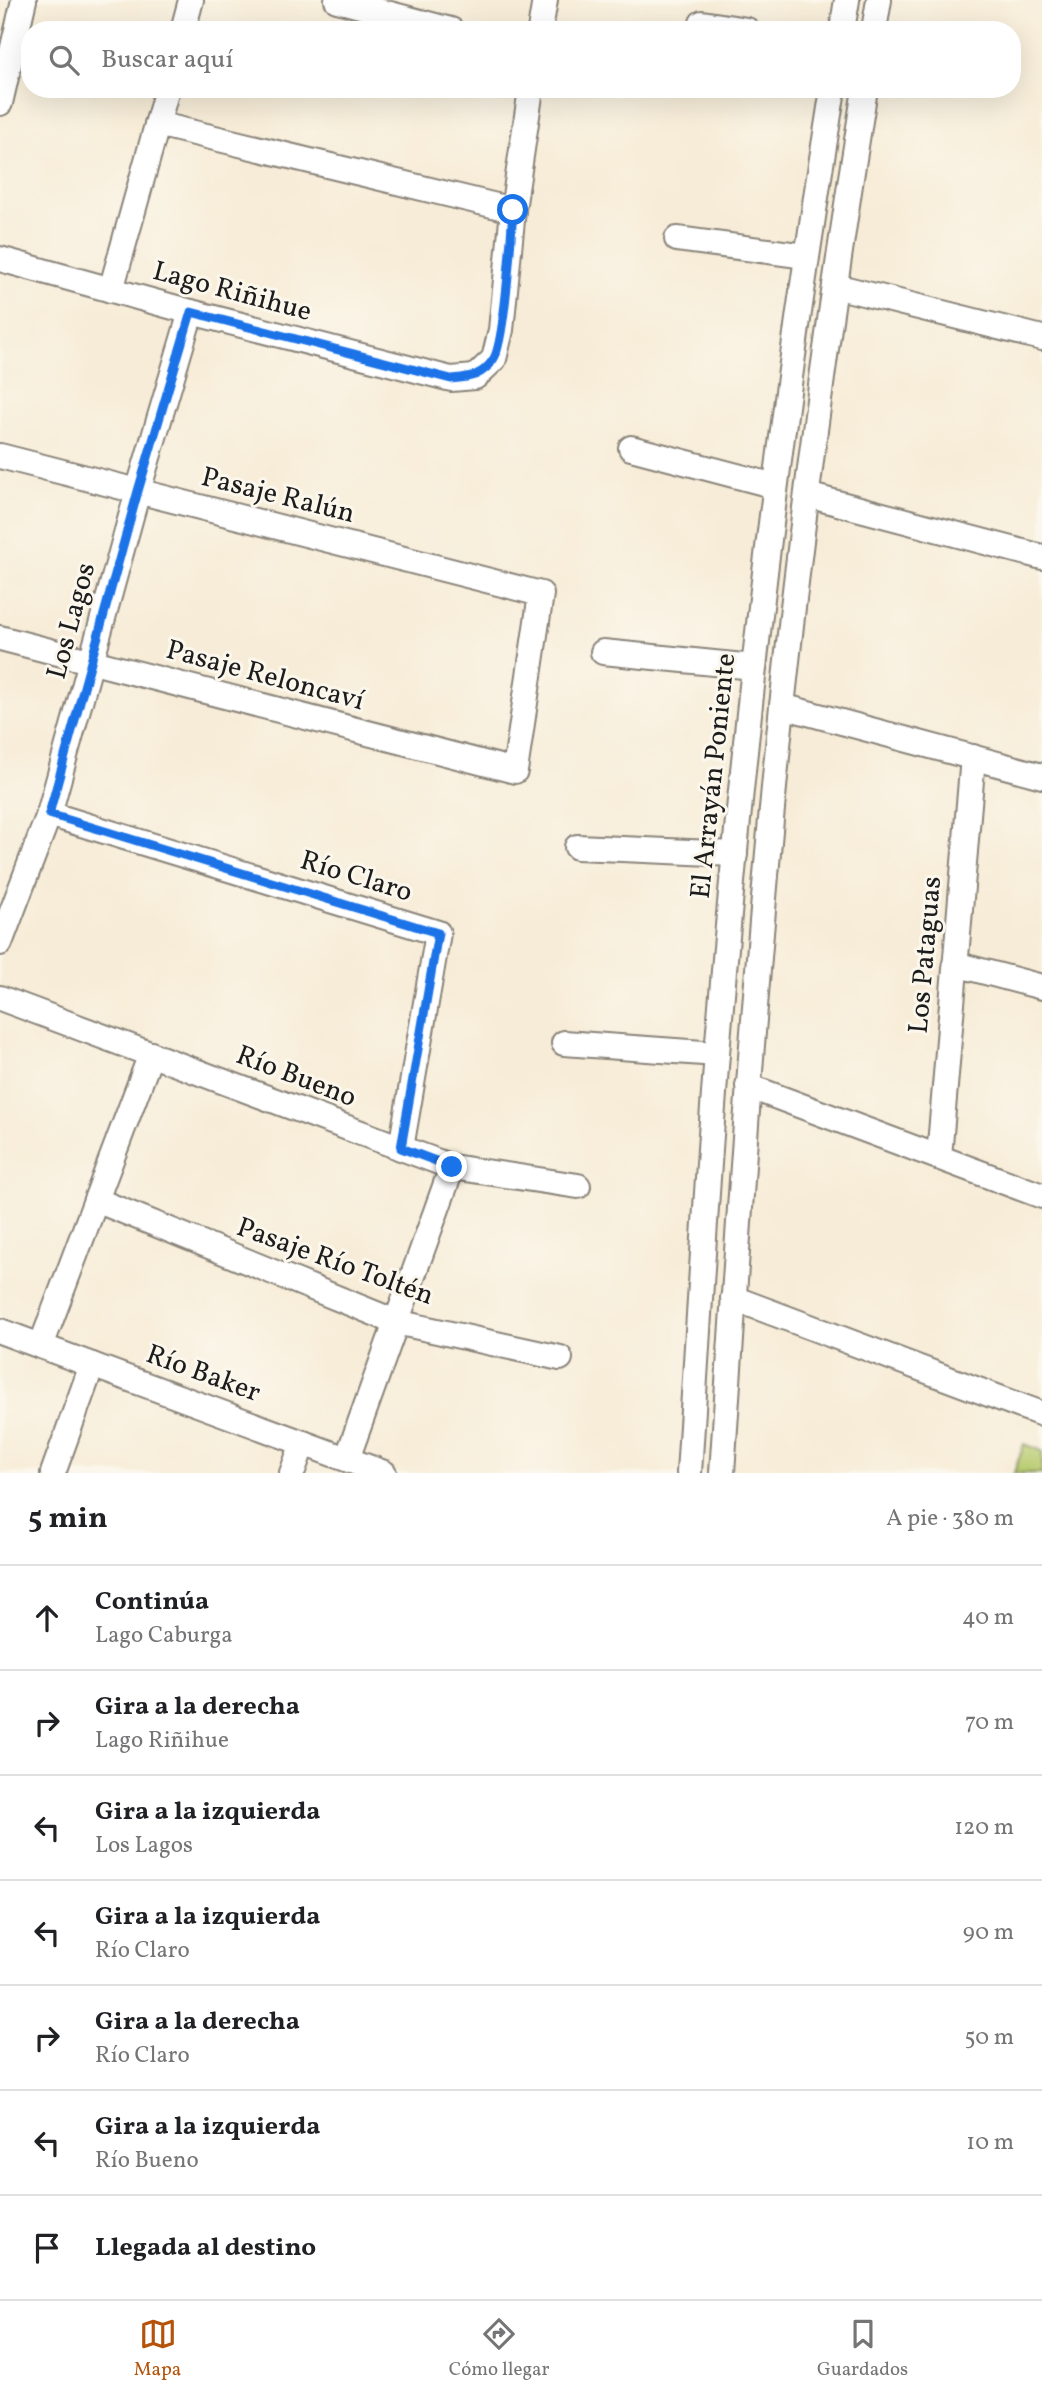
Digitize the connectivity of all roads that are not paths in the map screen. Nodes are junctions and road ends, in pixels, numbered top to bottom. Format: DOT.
graph roads {
  1 [pos="24,0"];
  2 [pos="191,0"];
  3 [pos="337,0"];
  4 [pos="545,0"];
  5 [pos="847,0"];
  6 [pos="879,0"];
  7 [pos="185,21"];
  8 [pos="417,21"];
  9 [pos="542,21"];
  10 [pos="844,21"];
  11 [pos="876,21"];
  12 [pos="164,98"];
  13 [pos="530,98"];
  14 [pos="832,98"];
  15 [pos="864,98"];
  16 [pos="0,103"];
  17 [pos="157,124"];
  18 [pos="513,210"];
  19 [pos="677,239"];
  20 [pos="806,256"];
  21 [pos="0,259"];
  22 [pos="835,286"];
  23 [pos="111,290"];
  24 [pos="191,312"];
  25 [pos="1041,331"];
  26 [pos="631,448"];
  27 [pos="0,456"];
  28 [pos="775,486"];
  29 [pos="138,491"];
  30 [pos="807,495"];
  31 [pos="1042,557"];
  32 [pos="0,638"];
  33 [pos="603,652"];
  34 [pos="92,662"];
  35 [pos="754,667"];
  36 [pos="782,706"];
  37 [pos="973,757"];
  38 [pos="515,771"];
  39 [pos="1042,776"];
  40 [pos="49,814"];
  41 [pos="577,847"];
  42 [pos="735,854"];
  43 [pos="0,943"];
  44 [pos="955,964"];
  45 [pos="1042,987"];
  46 [pos="0,998"];
  47 [pos="564,1043"];
  48 [pos="151,1054"];
  49 [pos="717,1054"];
  50 [pos="748,1086"];
  51 [pos="401,1148"];
  52 [pos="939,1157"];
  53 [pos="452,1167"];
  54 [pos="578,1186"];
  55 [pos="1042,1196"];
  56 [pos="96,1200"];
  57 [pos="733,1298"];
  58 [pos="396,1322"];
  59 [pos="0,1331"];
  60 [pos="41,1346"];
  61 [pos="561,1358"];
  62 [pos="92,1365"];
  63 [pos="1042,1414"];
  64 [pos="303,1443"];
  65 [pos="347,1459"];
  66 [pos="53,1473"];
  67 [pos="292,1473"];
  68 [pos="384,1473"];
  69 [pos="688,1473"];
  70 [pos="722,1473"];
  1 -- 16 [label="street"];
  2 -- 7 [label="street"];
  3 -- 8 [label="street"];
  4 -- 9 [label="street"];
  5 -- 10 [label="street"];
  6 -- 11 [label="street"];
  12 -- 17 [label="street"];
  13 -- 18 [label="street"];
  14 -- 20 [label="street, El Arrayán Poniente"];
  15 -- 22 [label="street"];
  17 -- 18 [label="street"];
  17 -- 23 [label="street"];
  18 -- 24 [label="street, Lago Riñihue"];
  19 -- 20 [label="street"];
  20 -- 28 [label="street, El Arrayán Poniente"];
  21 -- 23 [label="street, Lago Riñihue"];
  22 -- 25 [label="street"];
  22 -- 30 [label="street"];
  23 -- 24 [label="street, Lago Riñihue"];
  24 -- 29 [label="street, Los Lagos"];
  26 -- 28 [label="street"];
  27 -- 29 [label="street, Pasaje Ralún"];
  28 -- 35 [label="street, El Arrayán Poniente"];
  29 -- 34 [label="street, Los Lagos"];
  29 -- 38 [label="street, Pasaje Ralún"];
  30 -- 31 [label="street"];
  30 -- 36 [label="street"];
  32 -- 34 [label="street, Pasaje Reloncaví"];
  33 -- 35 [label="street"];
  34 -- 38 [label="street, Pasaje Reloncaví"];
  34 -- 40 [label="street, Los Lagos"];
  35 -- 42 [label="street, El Arrayán Poniente"];
  36 -- 37 [label="street"];
  36 -- 50 [label="street"];
  37 -- 39 [label="street"];
  37 -- 44 [label="street, Los Pataguas"];
  40 -- 43 [label="street, Los Lagos"];
  40 -- 51 [label="street, Río Claro"];
  41 -- 42 [label="street"];
  42 -- 49 [label="street, El Arrayán Poniente"];
  44 -- 45 [label="street"];
  44 -- 52 [label="street, Los Pataguas"];
  46 -- 48 [label="street, Río Bueno"];
  47 -- 49 [label="street"];
  48 -- 51 [label="street, Río Bueno"];
  48 -- 56 [label="street"];
  49 -- 69 [label="street, El Arrayán Poniente"];
  50 -- 52 [label="street"];
  50 -- 57 [label="street"];
  51 -- 53 [label="street, Río Bueno"];
  52 -- 55 [label="street"];
  53 -- 54 [label="street, Río Bueno"];
  53 -- 58 [label="street"];
  56 -- 58 [label="street, Pasaje Río Toltén"];
  56 -- 60 [label="street"];
  57 -- 63 [label="street"];
  57 -- 70 [label="street"];
  58 -- 61 [label="street, Pasaje Río Toltén"];
  58 -- 65 [label="street"];
  59 -- 60 [label="street, Río Baker"];
  60 -- 62 [label="street, Río Baker"];
  62 -- 64 [label="street, Río Baker"];
  62 -- 66 [label="street"];
  64 -- 65 [label="street, Río Baker"];
  64 -- 67 [label="street"];
  65 -- 68 [label="street, Río Baker"];
}
